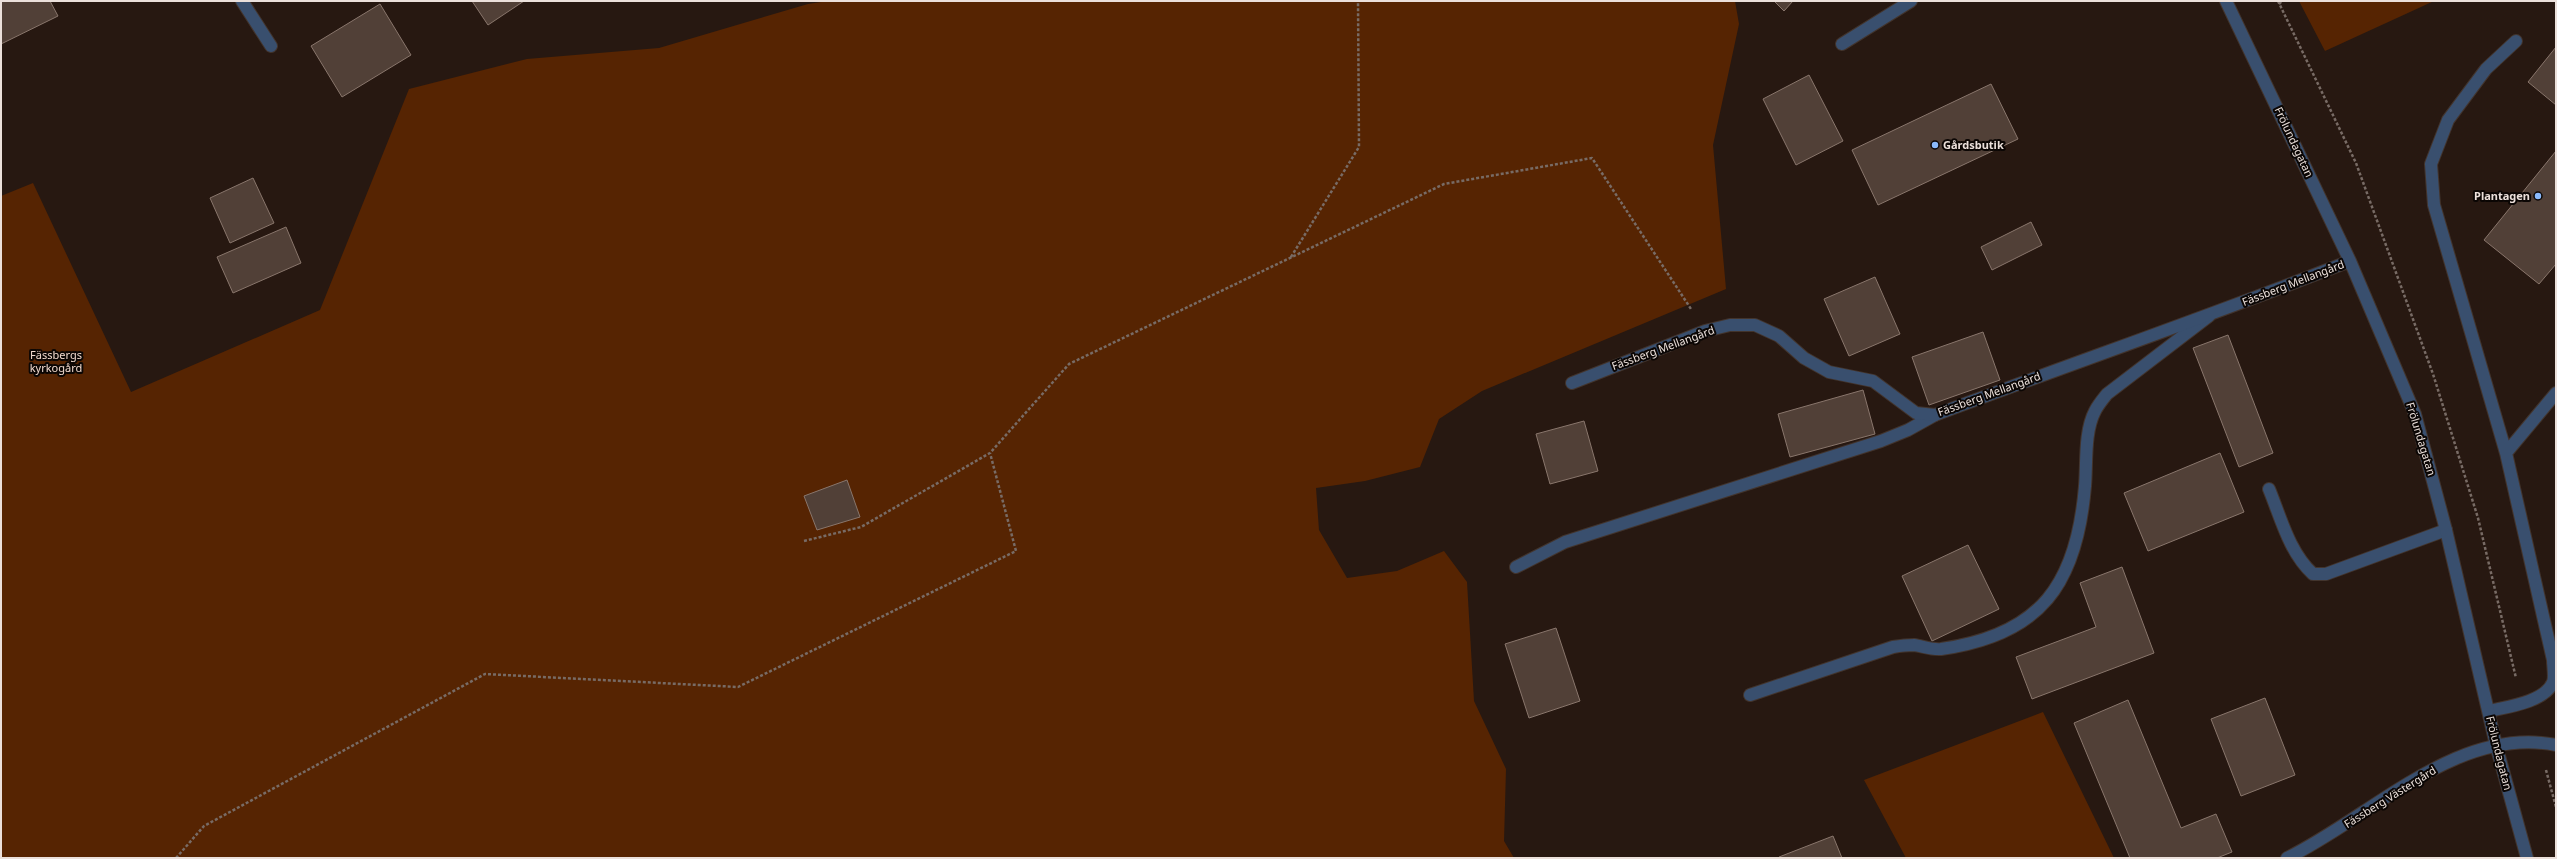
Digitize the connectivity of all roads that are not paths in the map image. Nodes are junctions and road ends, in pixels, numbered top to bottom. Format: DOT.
graph roads {
  1 [pos="242,1"];
  2 [pos="1911,1"];
  3 [pos="2226,1"];
  4 [pos="2516,41"];
  5 [pos="1842,44"];
  6 [pos="271,46"];
  7 [pos="2350,261"];
  8 [pos="2209,316"];
  9 [pos="1572,383"];
  10 [pos="2556,393"];
  11 [pos="1935,415"];
  12 [pos="2506,454"];
  13 [pos="2269,489"];
  14 [pos="2446,530"];
  15 [pos="1516,567"];
  16 [pos="2555,680"];
  17 [pos="1750,695"];
  18 [pos="2489,711"];
  19 [pos="2556,744"];
  20 [pos="2496,745"];
  21 [pos="2287,858"];
  22 [pos="2527,858"];
  1 -- 6 [label="street"];
  2 -- 5 [label="street"];
  3 -- 7 [label="street, Frölundagatan"];
  4 -- 12 [label="street"];
  7 -- 8 [label="street, Fässberg Mellangård"];
  7 -- 14 [label="street, Frölundagatan"];
  8 -- 11 [label="street, Fässberg Mellangård"];
  8 -- 17 [label="street"];
  9 -- 11 [label="street, Fässberg Mellangård"];
  10 -- 12 [label="street"];
  11 -- 15 [label="street"];
  12 -- 16 [label="street"];
  13 -- 14 [label="street"];
  14 -- 18 [label="street, Frölundagatan"];
  16 -- 18 [label="street"];
  18 -- 20 [label="street, Frölundagatan"];
  19 -- 20 [label="street"];
  20 -- 21 [label="street, Fässberg Västergård"];
  20 -- 22 [label="street, Frölundagatan"];
}
